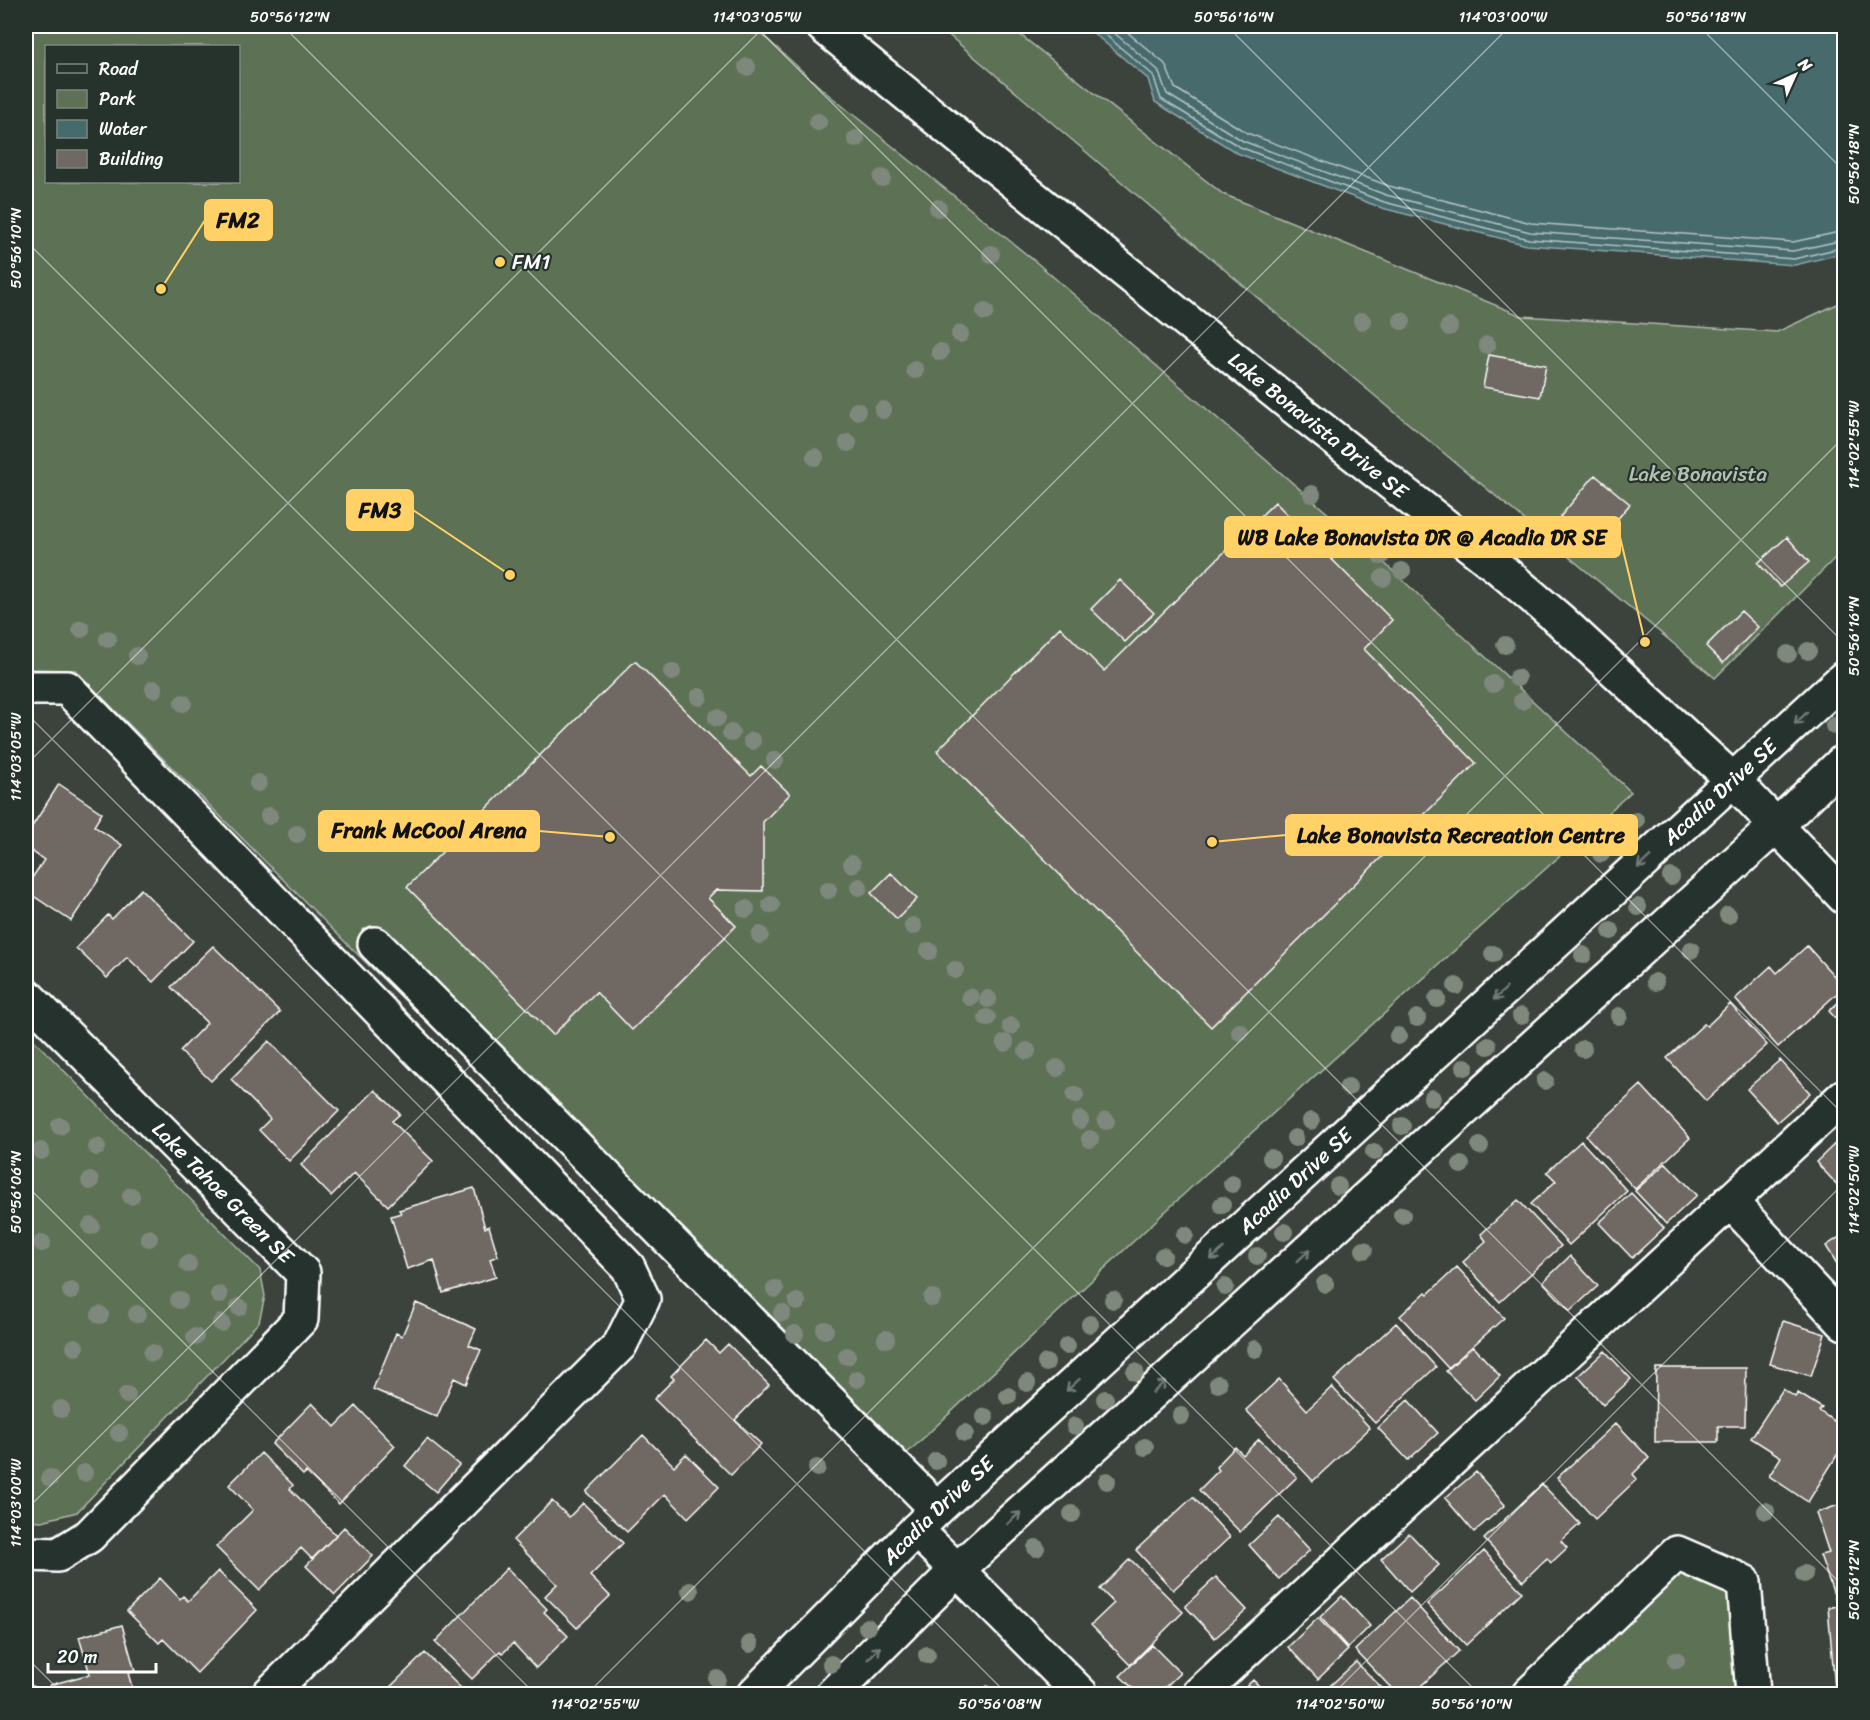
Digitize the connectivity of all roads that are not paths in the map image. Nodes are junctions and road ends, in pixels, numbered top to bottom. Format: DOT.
graph roads {
  1 [pos="823,26"];
  2 [pos="1845,678"];
  3 [pos="26,688"];
  4 [pos="1845,761"];
  5 [pos="1733,780"];
  6 [pos="1777,825"];
  7 [pos="1845,897"];
  8 [pos="375,944"];
  9 [pos="26,995"];
  10 [pos="1845,1096"];
  11 [pos="1730,1201"];
  12 [pos="1845,1323"];
  13 [pos="926,1519"];
  14 [pos="26,1554"];
  15 [pos="957,1570"];
  16 [pos="269,1695"];
  17 [pos="754,1695"];
  18 [pos="833,1695"];
  19 [pos="1081,1695"];
  20 [pos="1199,1695"];
  21 [pos="1529,1695"];
  22 [pos="1753,1695"];
  1 -- 5 [label="street, Lake Bonavista Drive SE"];
  2 -- 5 [label="street, Acadia Drive SE, one-way"];
  3 -- 16 [label="street"];
  4 -- 6 [label="street"];
  5 -- 6 [label="street, Lake Bonavista Drive SE"];
  5 -- 13 [label="street, Acadia Drive SE, one-way"];
  6 -- 7 [label="street, Lake Bonavista Drive SE"];
  15 -- 6 [label="street, one-way"];
  8 -- 13 [label="street"];
  9 -- 14 [label="street, Lake Tahoe Green SE"];
  10 -- 11 [label="street"];
  11 -- 12 [label="street"];
  11 -- 20 [label="street"];
  13 -- 15 [label="street"];
  13 -- 17 [label="street, Acadia Drive SE"];
  18 -- 15 [label="street, one-way"];
  15 -- 19 [label="street"];
  21 -- 22 [label="street"];
}
